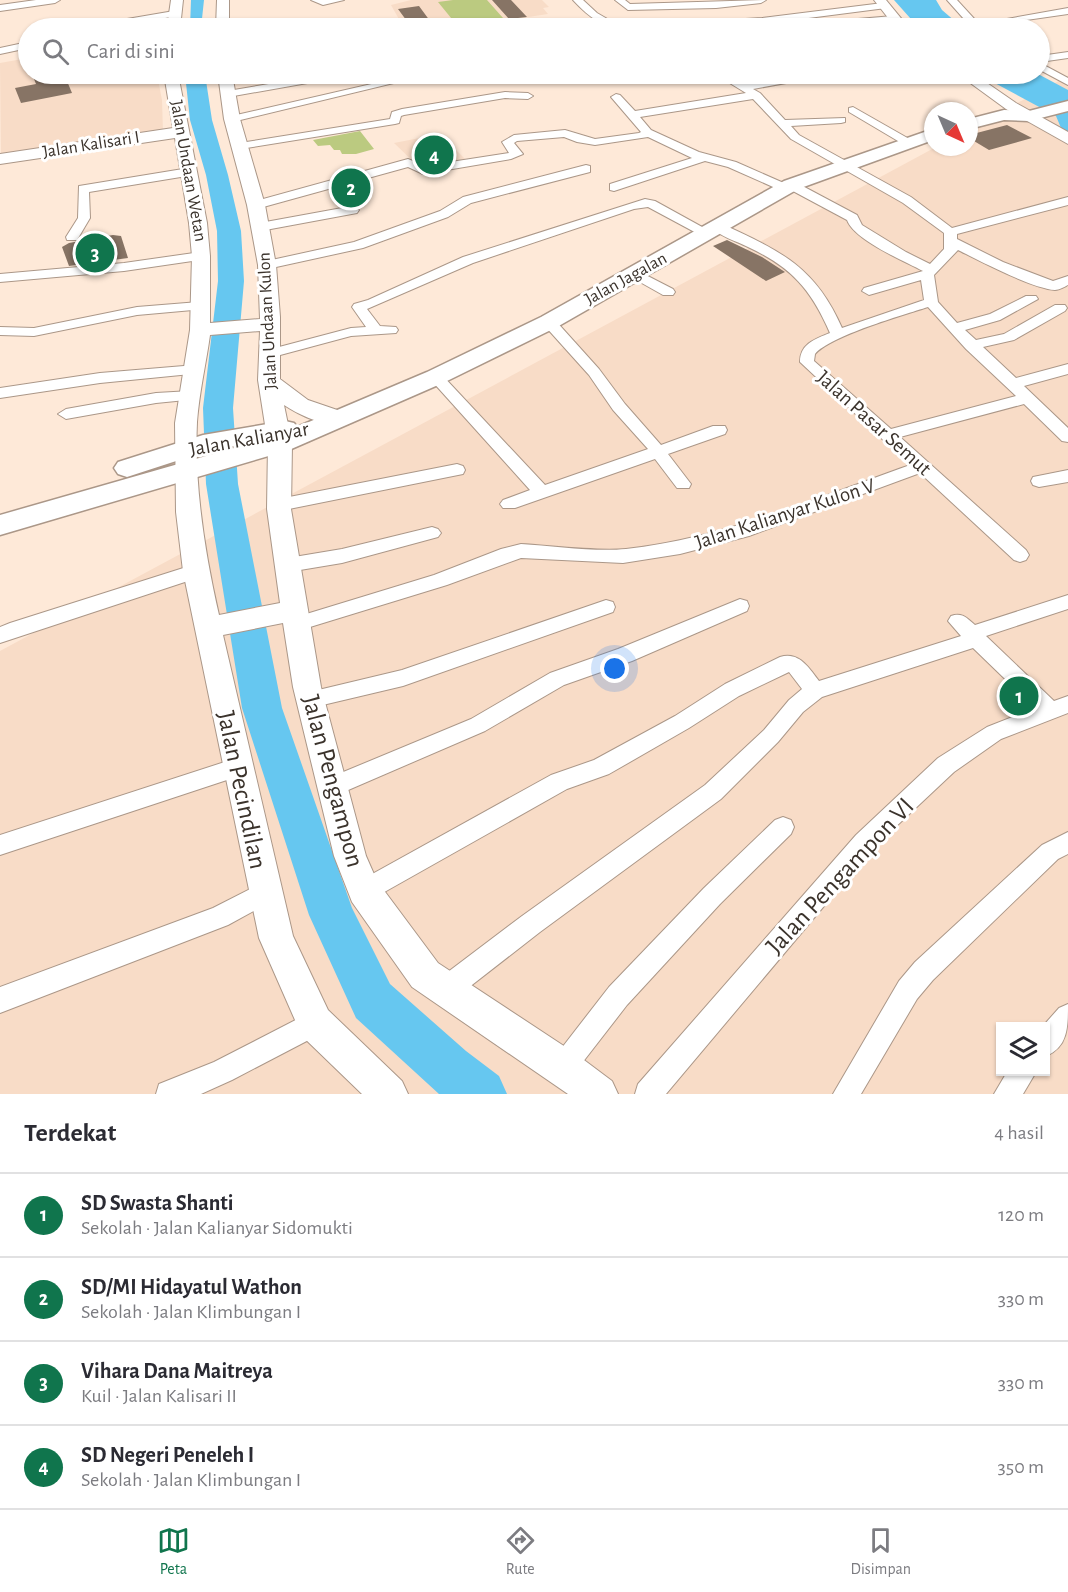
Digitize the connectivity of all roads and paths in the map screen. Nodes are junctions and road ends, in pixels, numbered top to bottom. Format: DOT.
graph roads {
  1 [pos="55,0"];
  2 [pos="177,0"];
  3 [pos="223,0"];
  4 [pos="339,0"];
  5 [pos="578,0"];
  6 [pos="620,0"];
  7 [pos="761,0"];
  8 [pos="952,0"];
  9 [pos="318,1"];
  10 [pos="882,3"];
  11 [pos="0,9"];
  12 [pos="1068,11"];
  13 [pos="174,14"];
  14 [pos="151,18"];
  15 [pos="174,18"];
  16 [pos="223,18"];
  17 [pos="600,18"];
  18 [pos="782,18"];
  19 [pos="893,18"];
  20 [pos="968,18"];
  21 [pos="1031,18"];
  22 [pos="18,47"];
  23 [pos="0,51"];
  24 [pos="1068,55"];
  25 [pos="1050,58"];
  26 [pos="1050,72"];
  27 [pos="1068,82"];
  28 [pos="173,84"];
  29 [pos="226,84"];
  30 [pos="285,84"];
  31 [pos="382,84"];
  32 [pos="738,84"];
  33 [pos="761,84"];
  34 [pos="981,84"];
  35 [pos="744,87"];
  36 [pos="1068,91"];
  37 [pos="228,94"];
  38 [pos="756,95"];
  39 [pos="528,96"];
  40 [pos="616,97"];
  41 [pos="648,97"];
  42 [pos="1068,106"];
  43 [pos="853,110"];
  44 [pos="1022,110"];
  45 [pos="663,111"];
  46 [pos="632,115"];
  47 [pos="232,118"];
  48 [pos="841,120"];
  49 [pos="978,122"];
  50 [pos="783,123"];
  51 [pos="181,132"];
  52 [pos="647,132"];
  53 [pos="924,137"];
  54 [pos="1068,139"];
  55 [pos="907,142"];
  56 [pos="240,146"];
  57 [pos="707,157"];
  58 [pos="0,159"];
  59 [pos="845,164"];
  60 [pos="586,169"];
  61 [pos="189,172"];
  62 [pos="789,186"];
  63 [pos="614,187"];
  64 [pos="1068,201"];
  65 [pos="256,205"];
  66 [pos="987,209"];
  67 [pos="353,210"];
  68 [pos="261,228"];
  69 [pos="712,230"];
  70 [pos="948,233"];
  71 [pos="72,237"];
  72 [pos="201,256"];
  73 [pos="267,265"];
  74 [pos="929,271"];
  75 [pos="636,274"];
  76 [pos="0,278"];
  77 [pos="1064,282"];
  78 [pos="869,291"];
  79 [pos="668,292"];
  80 [pos="1031,298"];
  81 [pos="931,302"];
  82 [pos="199,306"];
  83 [pos="1060,308"];
  84 [pos="549,322"];
  85 [pos="264,324"];
  86 [pos="954,328"];
  87 [pos="209,330"];
  88 [pos="0,331"];
  89 [pos="838,334"];
  90 [pos="971,346"];
  91 [pos="268,354"];
  92 [pos="1068,369"];
  93 [pos="196,370"];
  94 [pos="436,377"];
  95 [pos="269,381"];
  96 [pos="1013,384"];
  97 [pos="0,393"];
  98 [pos="190,396"];
  99 [pos="1028,398"];
  100 [pos="66,414"];
  101 [pos="1060,421"];
  102 [pos="328,422"];
  103 [pos="719,430"];
  104 [pos="888,435"];
  105 [pos="280,437"];
  106 [pos="1068,437"];
  107 [pos="658,451"];
  108 [pos="196,457"];
  109 [pos="923,466"];
  110 [pos="457,470"];
  111 [pos="1068,476"];
  112 [pos="1039,482"];
  113 [pos="683,484"];
  114 [pos="541,491"];
  115 [pos="509,504"];
  116 [pos="279,506"];
  117 [pos="0,511"];
  118 [pos="0,525"];
  119 [pos="432,533"];
  120 [pos="1020,555"];
  121 [pos="288,565"];
  122 [pos="196,571"];
  123 [pos="1068,602"];
  124 [pos="740,606"];
  125 [pos="606,607"];
  126 [pos="289,616"];
  127 [pos="219,626"];
  128 [pos="968,631"];
  129 [pos="0,635"];
  130 [pos="814,692"];
  131 [pos="310,700"];
  132 [pos="1059,707"];
  133 [pos="237,767"];
  134 [pos="332,787"];
  135 [pos="783,827"];
  136 [pos="1068,842"];
  137 [pos="0,845"];
  138 [pos="364,891"];
  139 [pos="264,893"];
  140 [pos="446,990"];
  141 [pos="0,1000"];
  142 [pos="1068,1017"];
  143 [pos="315,1023"];
  144 [pos="1050,1038"];
  145 [pos="563,1067"];
  146 [pos="1020,1076"];
  147 [pos="169,1094"];
  148 [pos="389,1094"];
  149 [pos="599,1094"];
  150 [pos="648,1094"];
  151 [pos="846,1094"];
  152 [pos="1007,1094"];
  1 -- 11 [label="street"];
  2 -- 13 [label="main road"];
  3 -- 16 [label="main road"];
  4 -- 9 [label="street"];
  5 -- 17 [label="street"];
  6 -- 7 [label="street"];
  8 -- 20 [label="street"];
  10 -- 18 [label="street"];
  10 -- 19 [label="main road"];
  12 -- 21 [label="street"];
  13 -- 14 [label="street"];
  13 -- 15 [label="main road"];
  22 -- 23 [label="street"];
  24 -- 25 [label="street"];
  26 -- 27 [label="street"];
  28 -- 51 [label="main road, Jalan Undaan Wetan"];
  29 -- 37 [label="main road, Jalan Undaan Kulon"];
  30 -- 37 [label="street"];
  31 -- 47 [label="street"];
  32 -- 35 [label="street"];
  33 -- 35 [label="street"];
  34 -- 44 [label="main road"];
  35 -- 38 [label="street"];
  36 -- 44 [label="main road"];
  37 -- 47 [label="main road, Jalan Undaan Kulon"];
  38 -- 45 [label="street"];
  38 -- 50 [label="street"];
  39 -- 56 [label="street"];
  40 -- 46 [label="street"];
  41 -- 45 [label="street"];
  42 -- 44 [label="main road"];
  43 -- 55 [label="street"];
  44 -- 49 [label="main road"];
  44 -- 54 [label="main road"];
  45 -- 46 [label="street"];
  46 -- 52 [label="street"];
  47 -- 56 [label="main road, Jalan Undaan Kulon"];
  48 -- 50 [label="street"];
  50 -- 59 [label="street"];
  51 -- 58 [label="main road, Jalan Kalisari I"];
  51 -- 61 [label="main road, Jalan Undaan Wetan"];
  52 -- 57 [label="street"];
  52 -- 65 [label="street"];
  53 -- 55 [label="main road, Jalan Jagalan"];
  55 -- 59 [label="main road, Jalan Jagalan"];
  56 -- 65 [label="main road, Jalan Undaan Kulon"];
  57 -- 62 [label="street"];
  57 -- 63 [label="street"];
  59 -- 62 [label="main road, Jalan Jagalan"];
  59 -- 70 [label="street"];
  60 -- 73 [label="street"];
  61 -- 71 [label="street"];
  61 -- 72 [label="main road, Jalan Undaan Wetan"];
  62 -- 69 [label="main road, Jalan Jagalan"];
  62 -- 74 [label="street"];
  64 -- 70 [label="street"];
  65 -- 68 [label="main road, Jalan Undaan Kulon"];
  66 -- 70 [label="street"];
  67 -- 68 [label="street"];
  68 -- 73 [label="main road, Jalan Undaan Kulon"];
  69 -- 75 [label="main road, Jalan Jagalan"];
  69 -- 89 [label="street"];
  69 -- 91 [label="street"];
  70 -- 74 [label="street"];
  70 -- 77 [label="street"];
  72 -- 76 [label="street"];
  72 -- 82 [label="main road, Jalan Undaan Wetan"];
  73 -- 85 [label="main road, Jalan Undaan Kulon"];
  74 -- 78 [label="street"];
  74 -- 81 [label="street"];
  75 -- 79 [label="street"];
  75 -- 84 [label="main road, Jalan Jagalan"];
  80 -- 86 [label="street"];
  81 -- 86 [label="street"];
  81 -- 89 [label="street"];
  82 -- 87 [label="main road, Jalan Undaan Wetan"];
  82 -- 88 [label="street"];
  83 -- 90 [label="street"];
  84 -- 94 [label="main road, Jalan Jagalan"];
  84 -- 107 [label="street"];
  85 -- 87 [label="main road"];
  85 -- 91 [label="main road, Jalan Undaan Kulon"];
  86 -- 90 [label="street"];
  87 -- 93 [label="main road, Jalan Undaan Wetan"];
  89 -- 104 [label="street, Jalan Pasar Semut"];
  90 -- 96 [label="street"];
  91 -- 95 [label="main road, Jalan Undaan Kulon"];
  92 -- 96 [label="street"];
  93 -- 97 [label="street"];
  93 -- 98 [label="main road, Jalan Undaan Wetan"];
  94 -- 102 [label="main road, Jalan Jagalan"];
  94 -- 114 [label="street"];
  95 -- 102 [label="main road"];
  95 -- 105 [label="main road, Jalan Undaan Kulon"];
  96 -- 99 [label="street"];
  98 -- 100 [label="street"];
  98 -- 108 [label="main road, Jalan Undaan Wetan"];
  99 -- 101 [label="street"];
  99 -- 104 [label="street"];
  101 -- 106 [label="street"];
  102 -- 105 [label="main road, Jalan Kalianyar"];
  103 -- 107 [label="street"];
  104 -- 109 [label="street, Jalan Pasar Semut"];
  105 -- 108 [label="main road, Jalan Kalianyar"];
  105 -- 116 [label="main road, Jalan Pengampon"];
  107 -- 113 [label="street"];
  107 -- 114 [label="street"];
  108 -- 117 [label="main road, Jalan Kalianyar"];
  108 -- 118 [label="main road, Jalan Kalianyar"];
  108 -- 122 [label="main road, Jalan Pecindilan"];
  109 -- 120 [label="street, Jalan Pasar Semut"];
  109 -- 126 [label="street, Jalan Kalianyar Kulon V"];
  110 -- 116 [label="street"];
  111 -- 112 [label="street"];
  114 -- 115 [label="street"];
  116 -- 121 [label="main road, Jalan Pengampon"];
  119 -- 121 [label="street"];
  121 -- 126 [label="main road, Jalan Pengampon"];
  122 -- 127 [label="main road, Jalan Pecindilan"];
  122 -- 129 [label="street"];
  123 -- 128 [label="street"];
  124 -- 134 [label="street"];
  125 -- 131 [label="street"];
  126 -- 127 [label="main road"];
  126 -- 131 [label="main road, Jalan Pengampon"];
  127 -- 133 [label="main road, Jalan Pecindilan"];
  128 -- 130 [label="street"];
  128 -- 132 [label="street"];
  130 -- 138 [label="street"];
  130 -- 140 [label="street"];
  131 -- 134 [label="main road, Jalan Pengampon"];
  132 -- 150 [label="street, Jalan Pengampon VI"];
  133 -- 137 [label="street"];
  133 -- 139 [label="main road, Jalan Pecindilan"];
  134 -- 138 [label="main road, Jalan Pengampon"];
  135 -- 145 [label="street"];
  136 -- 151 [label="street"];
  138 -- 140 [label="main road, Jalan Pengampon"];
  139 -- 141 [label="street"];
  139 -- 143 [label="main road, Jalan Pecindilan"];
  140 -- 145 [label="main road, Jalan Pengampon"];
  142 -- 144 [label="street"];
  143 -- 147 [label="street"];
  143 -- 148 [label="main road, Jalan Pecindilan"];
  145 -- 149 [label="main road, Jalan Pengampon"];
  146 -- 152 [label="street"];
}
